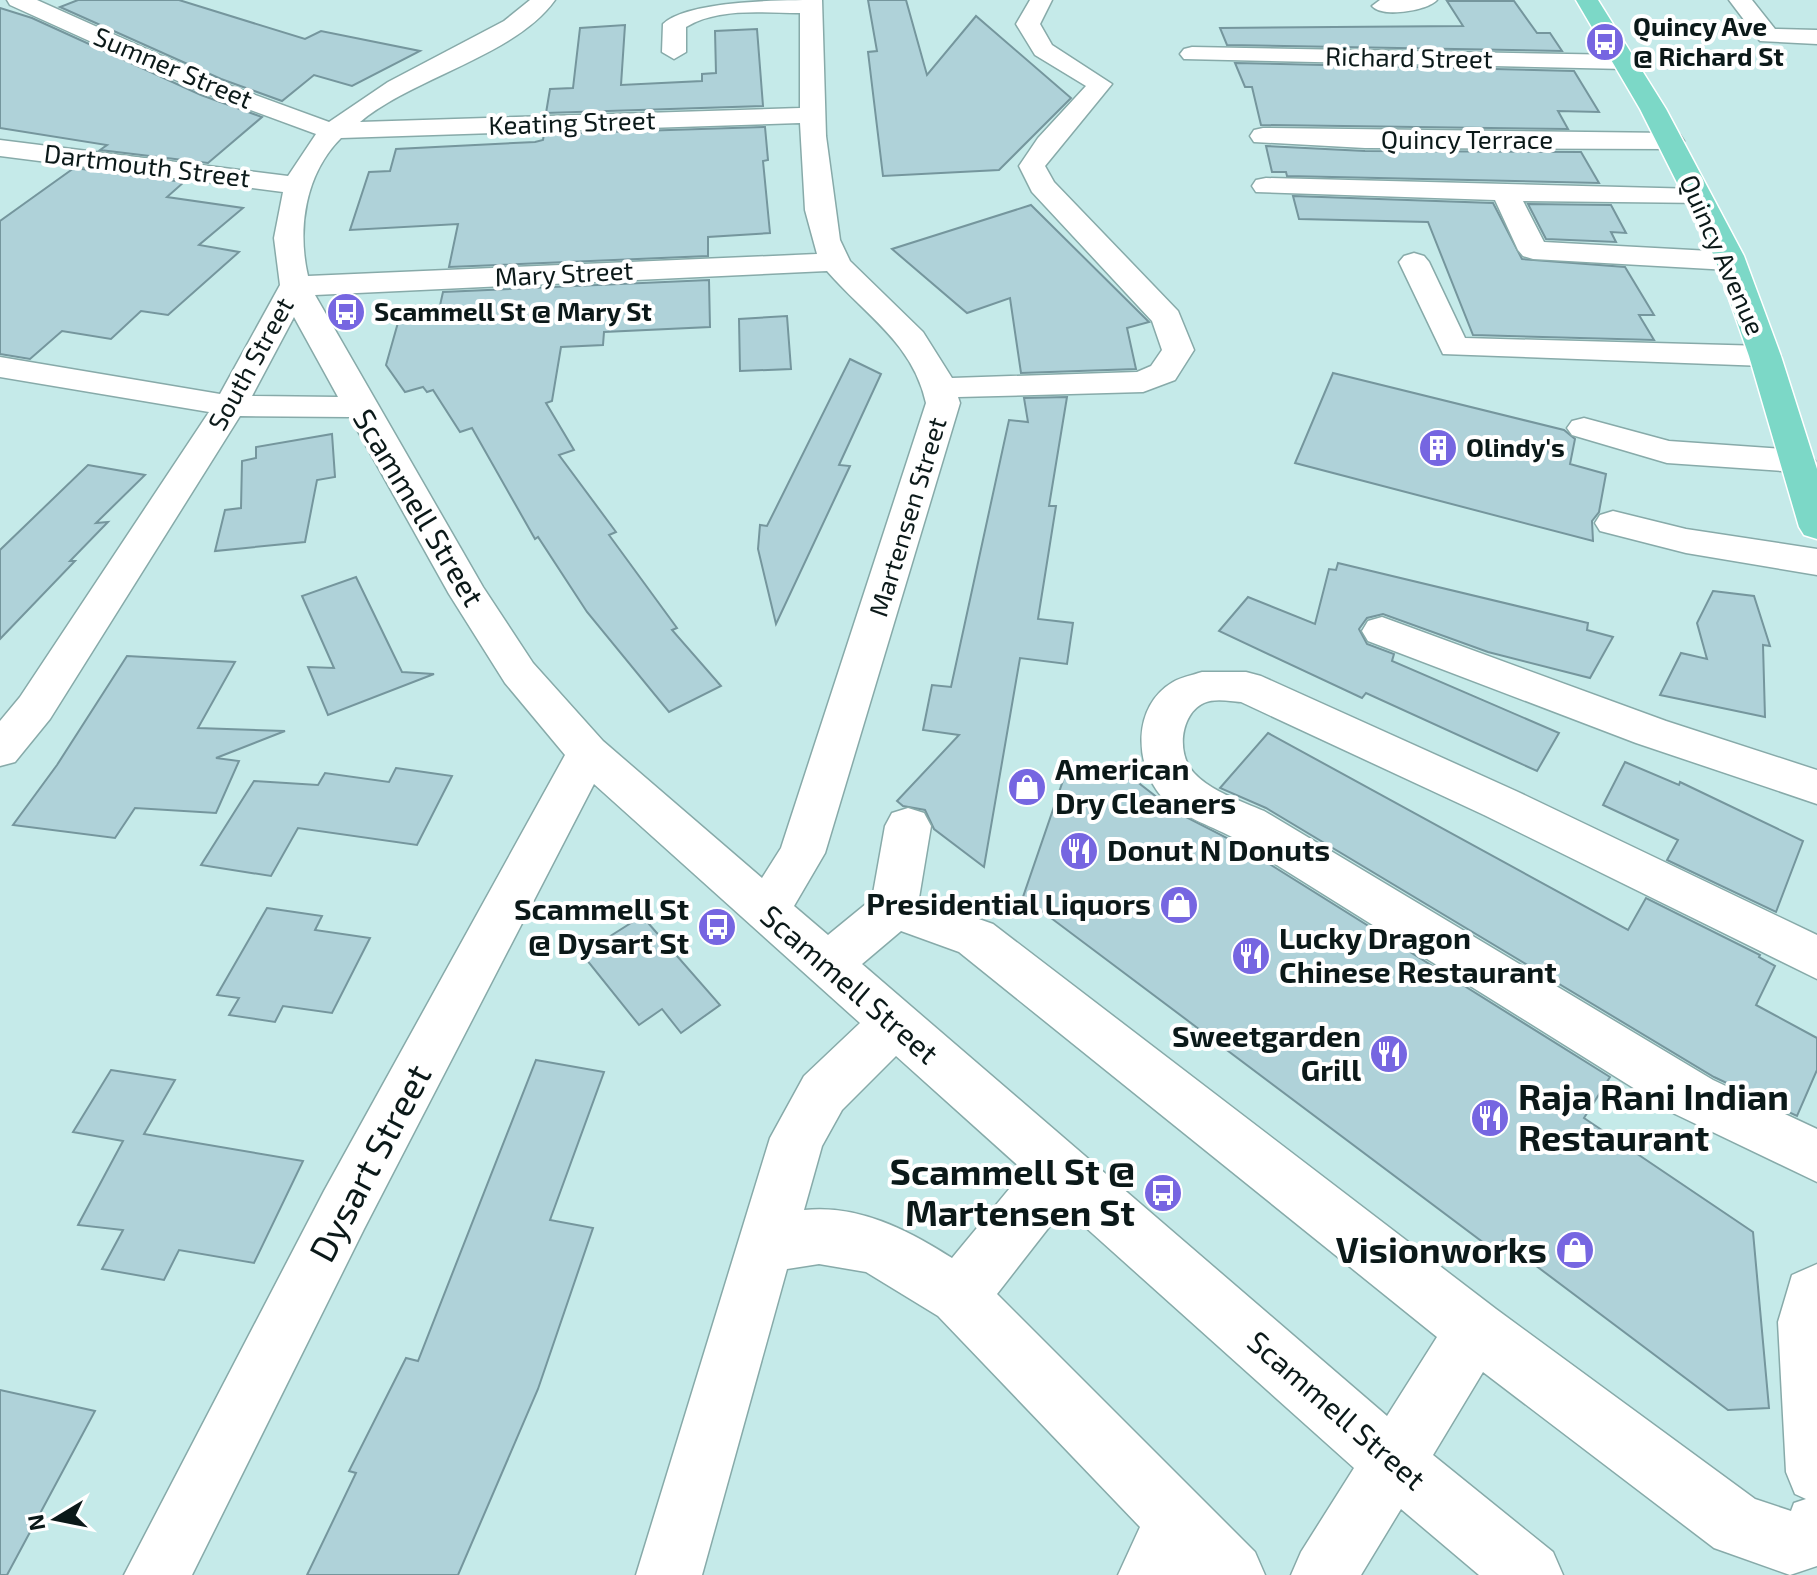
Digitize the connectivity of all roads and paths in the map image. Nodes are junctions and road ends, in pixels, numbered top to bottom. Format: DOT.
graph roads {
  1 [pos="544,0"];
  2 [pos="1041,0"];
  3 [pos="1426,0"];
  4 [pos="1587,0"];
  5 [pos="1740,0"];
  6 [pos="811,3"];
  7 [pos="1383,6"];
  8 [pos="16,10"];
  9 [pos="1814,41"];
  10 [pos="674,52"];
  11 [pos="1192,54"];
  12 [pos="1625,62"];
  13 [pos="813,115"];
  14 [pos="331,131"];
  15 [pos="1263,136"];
  16 [pos="1671,141"];
  17 [pos="0,148"];
  18 [pos="295,185"];
  19 [pos="1266,186"];
  20 [pos="1504,190"];
  21 [pos="1698,197"];
  22 [pos="1729,261"];
  23 [pos="835,262"];
  24 [pos="1414,262"];
  25 [pos="294,287"];
  26 [pos="1765,356"];
  27 [pos="0,367"];
  28 [pos="941,388"];
  29 [pos="230,406"];
  30 [pos="359,407"];
  31 [pos="1584,428"];
  32 [pos="1797,461"];
  33 [pos="1613,523"];
  34 [pos="1817,527"];
  35 [pos="1817,562"];
  36 [pos="1382,631"];
  37 [pos="17,704"];
  38 [pos="0,750"];
  39 [pos="588,753"];
  40 [pos="1817,787"];
  41 [pos="908,826"];
  42 [pos="762,909"];
  43 [pos="894,909"];
  44 [pos="1817,958"];
  45 [pos="827,965"];
  46 [pos="894,1024"];
  47 [pos="1817,1156"];
  48 [pos="1060,1170"];
  49 [pos="765,1247"];
  50 [pos="1817,1293"];
  51 [pos="958,1296"];
  52 [pos="1475,1330"];
  53 [pos="1393,1462"];
  54 [pos="1817,1472"];
  55 [pos="1817,1526"];
  56 [pos="1164,1548"];
  57 [pos="157,1575"];
  58 [pos="669,1575"];
  59 [pos="1232,1575"];
  60 [pos="1324,1575"];
  61 [pos="1530,1575"];
  1 -- 14 [label="street, South Street"];
  2 -- 28 [label="street"];
  3 -- 7 [label="street"];
  4 -- 12 [label="main road, Quincy Avenue"];
  5 -- 9 [label="street"];
  6 -- 10 [label="street"];
  6 -- 13 [label="street, Martensen Street"];
  8 -- 14 [label="street, Sumner Street"];
  11 -- 12 [label="street, Richard Street"];
  12 -- 16 [label="main road, Quincy Avenue"];
  13 -- 14 [label="street, Keating Street"];
  13 -- 23 [label="street, Martensen Street"];
  14 -- 18 [label="street, South Street"];
  15 -- 16 [label="street, Quincy Terrace"];
  16 -- 21 [label="main road, Quincy Avenue"];
  17 -- 18 [label="street, Dartmouth Street"];
  18 -- 25 [label="street, South Street"];
  19 -- 20 [label="street"];
  20 -- 21 [label="street"];
  20 -- 22 [label="street"];
  21 -- 22 [label="main road, Quincy Avenue"];
  22 -- 26 [label="main road, Quincy Avenue"];
  23 -- 25 [label="street, Mary Street"];
  23 -- 28 [label="street, Martensen Street"];
  24 -- 26 [label="street"];
  25 -- 29 [label="street, South Street"];
  25 -- 30 [label="street, Scammell Street"];
  26 -- 32 [label="main road, Quincy Avenue"];
  27 -- 29 [label="street"];
  28 -- 42 [label="street, Martensen Street"];
  29 -- 30 [label="street"];
  29 -- 37 [label="street, South Street"];
  30 -- 39 [label="street, Scammell Street"];
  31 -- 32 [label="street"];
  32 -- 34 [label="main road, Quincy Avenue"];
  33 -- 35 [label="street"];
  36 -- 40 [label="street"];
  37 -- 38 [label="street, South Street"];
  39 -- 42 [label="street, Scammell Street"];
  39 -- 57 [label="street, Dysart Street"];
  41 -- 43 [label="street"];
  42 -- 45 [label="street, Scammell Street"];
  43 -- 45 [label="street"];
  43 -- 52 [label="street"];
  44 -- 47 [label="street"];
  45 -- 46 [label="street, Scammell Street"];
  46 -- 48 [label="street, Scammell Street"];
  46 -- 49 [label="street"];
  48 -- 51 [label="street"];
  48 -- 53 [label="street, Scammell Street"];
  49 -- 51 [label="street"];
  49 -- 58 [label="street"];
  50 -- 54 [label="street"];
  51 -- 56 [label="street"];
  52 -- 53 [label="street"];
  52 -- 55 [label="street"];
  53 -- 60 [label="street"];
  53 -- 61 [label="street, Scammell Street"];
  56 -- 59 [label="street"];
}
